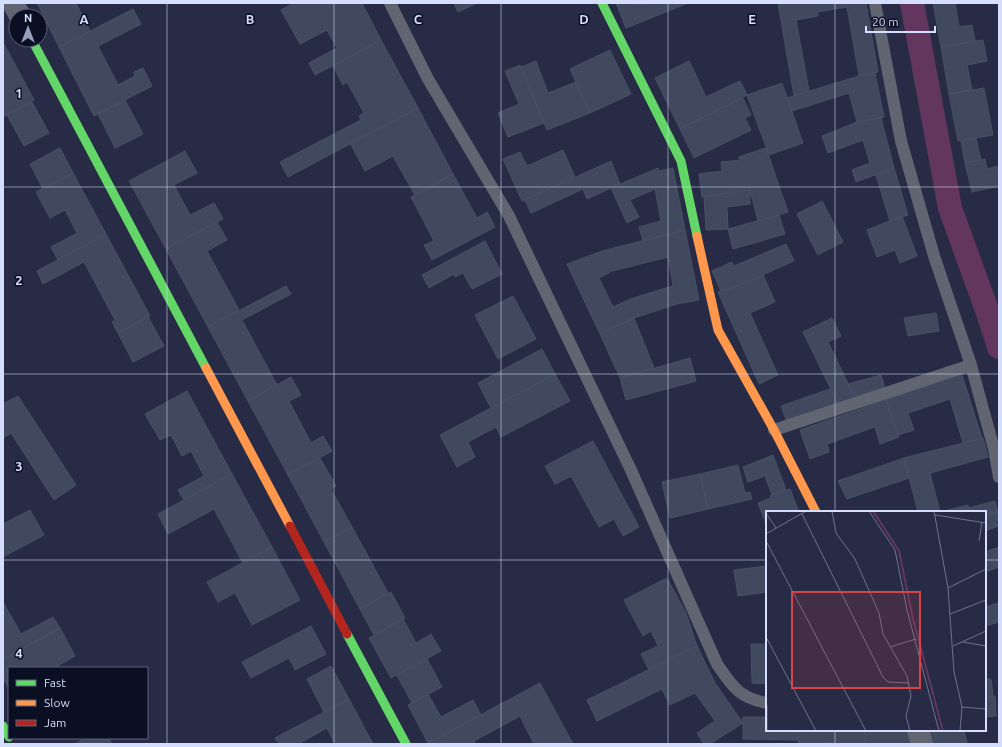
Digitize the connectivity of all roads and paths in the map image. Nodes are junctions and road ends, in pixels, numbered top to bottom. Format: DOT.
graph roads {
  1 [pos="390,3"];
  2 [pos="602,3"];
  3 [pos="875,3"];
  4 [pos="36,48"];
  5 [pos="971,365"];
  6 [pos="774,430"];
  7 [pos="999,476"];
  8 [pos="815,511"];
  9 [pos="766,702"];
  10 [pos="3,726"];
  11 [pos="918,731"];
  12 [pos="8,736"];
  13 [pos="406,744"];
  14 [pos="922,744"];
  1 -- 9 [label="lane"];
  2 -- 6 [label="street"];
  3 -- 5 [label="lane"];
  4 -- 13 [label="street"];
  5 -- 6 [label="lane"];
  5 -- 7 [label="lane"];
  6 -- 8 [label="street"];
  10 -- 12 [label="street"];
  11 -- 14 [label="street"];
}
